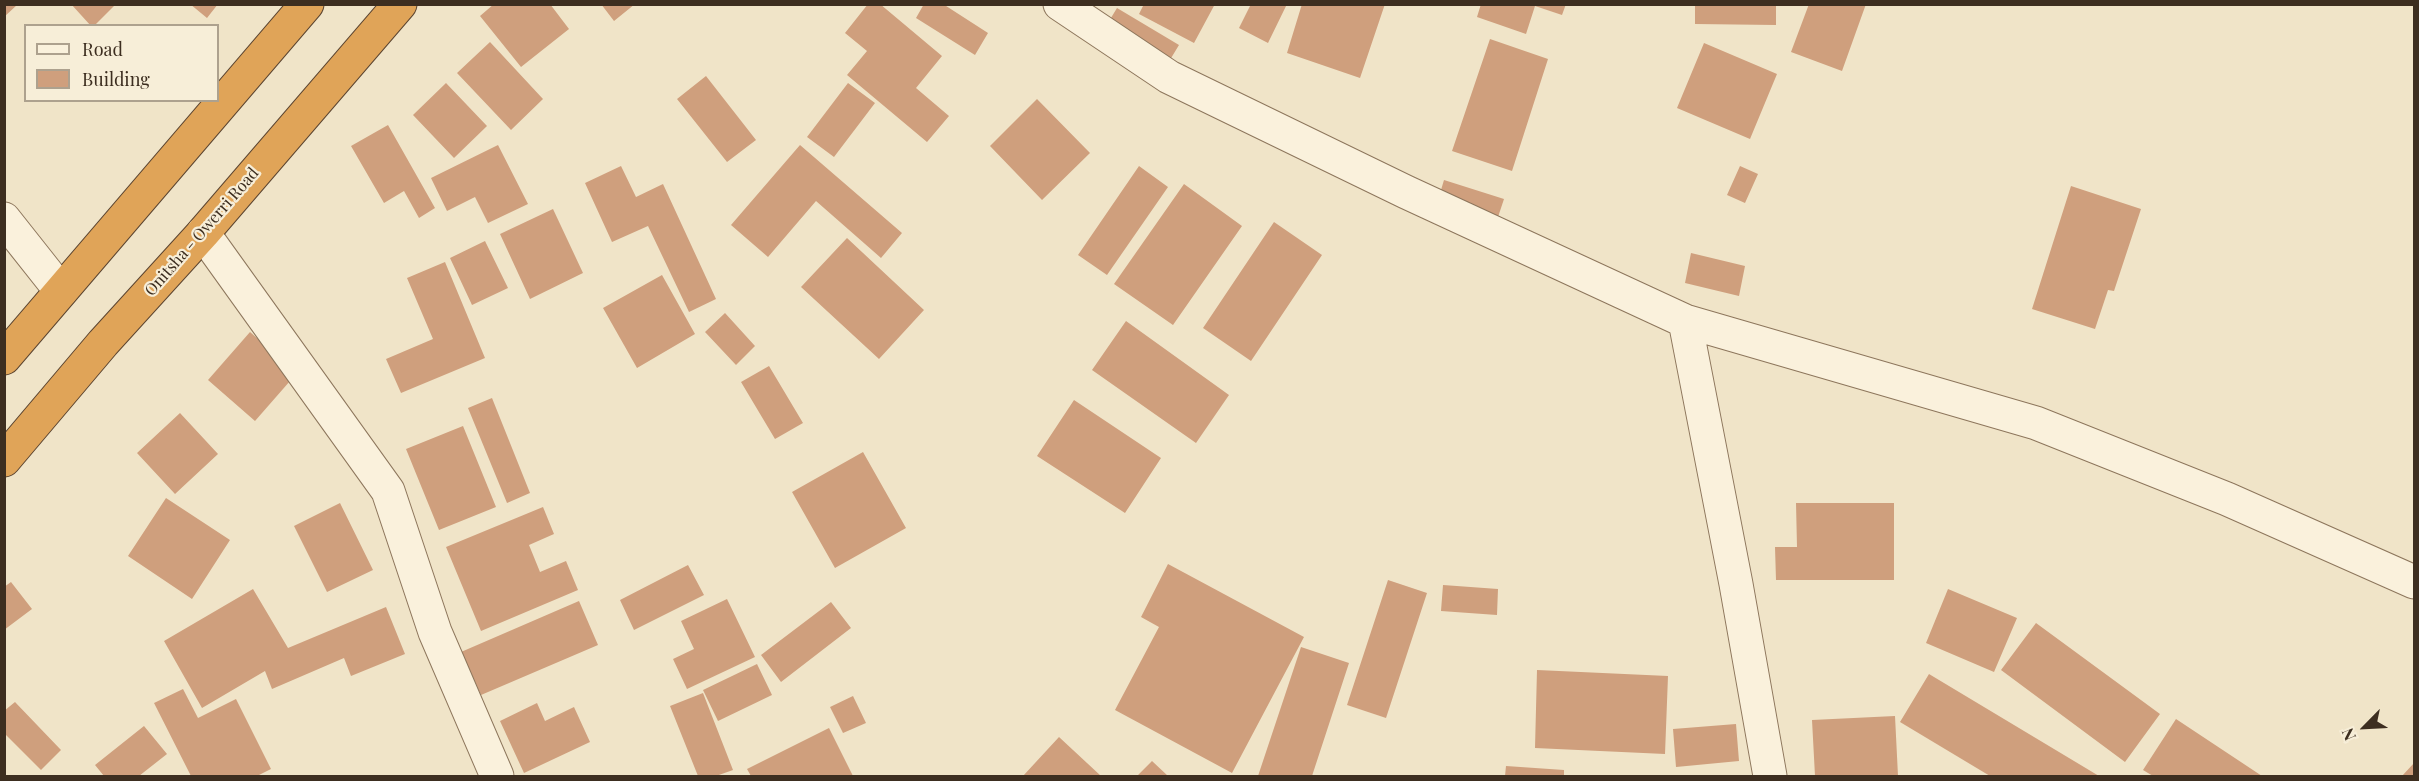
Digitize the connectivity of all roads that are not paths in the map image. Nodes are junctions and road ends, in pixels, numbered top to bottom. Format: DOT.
graph roads {
  1 [pos="307,4"];
  2 [pos="400,4"];
  3 [pos="1060,4"];
  4 [pos="4,219"];
  5 [pos="203,233"];
  6 [pos="61,291"];
  7 [pos="1684,321"];
  8 [pos="4,358"];
  9 [pos="4,460"];
  10 [pos="2415,582"];
  11 [pos="497,777"];
  12 [pos="1770,777"];
  1 -- 6 [label="highway"];
  2 -- 5 [label="highway, Onitsha - Owerri Road"];
  3 -- 7 [label="street"];
  4 -- 6 [label="street"];
  5 -- 9 [label="highway, Onitsha - Owerri Road"];
  5 -- 11 [label="street"];
  6 -- 8 [label="highway"];
  7 -- 10 [label="street"];
  7 -- 12 [label="street"];
}
